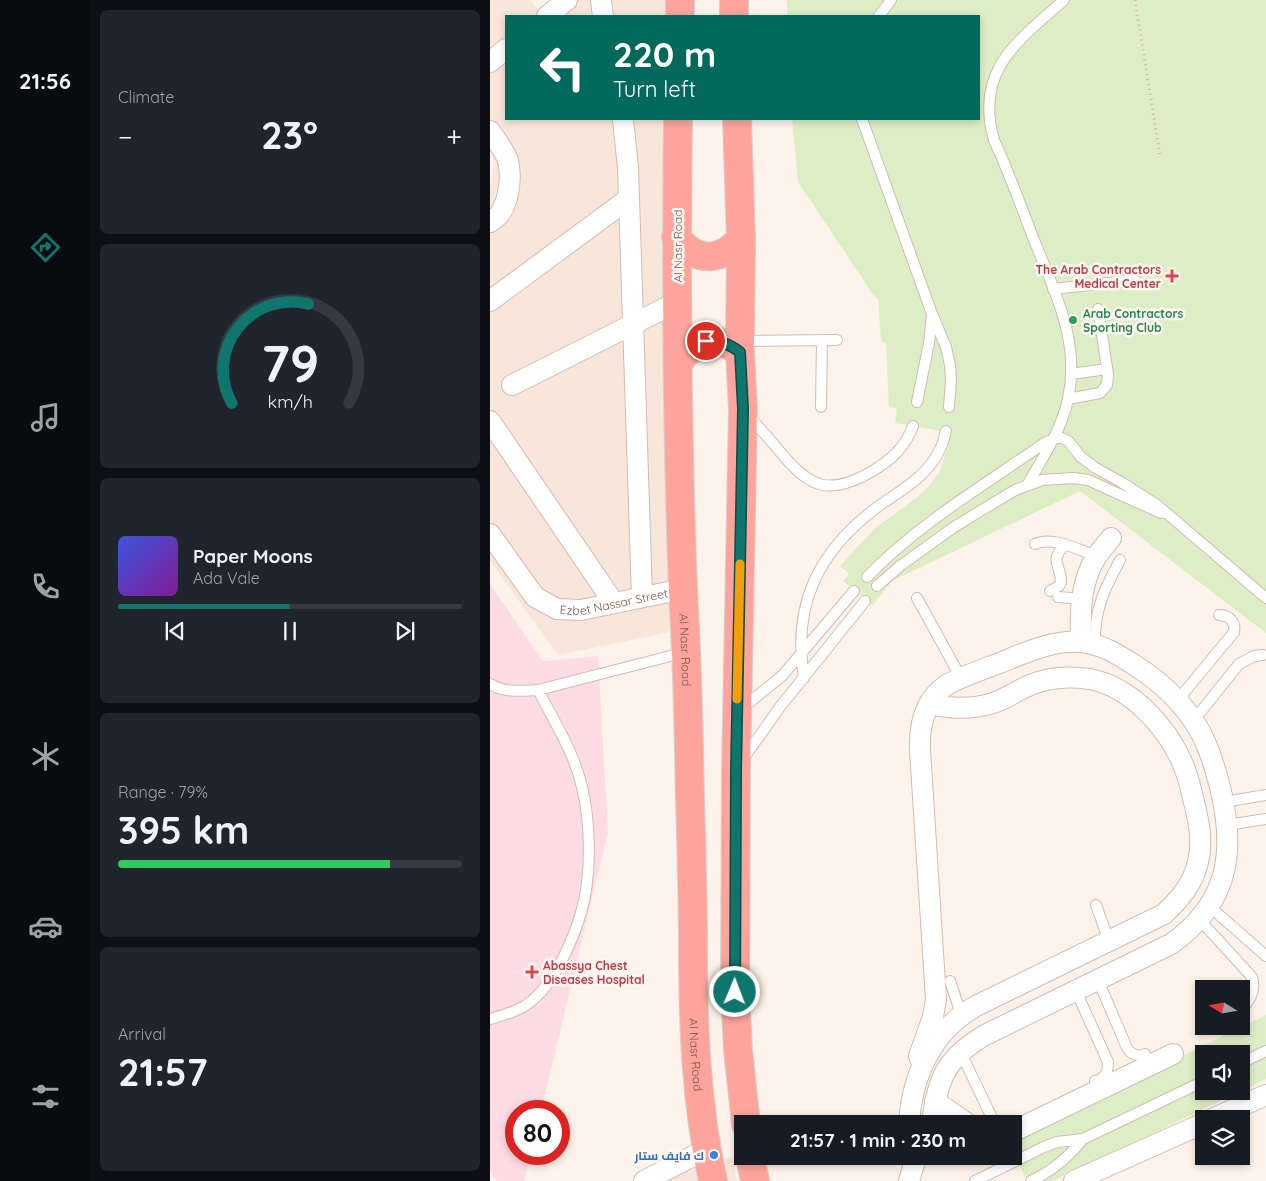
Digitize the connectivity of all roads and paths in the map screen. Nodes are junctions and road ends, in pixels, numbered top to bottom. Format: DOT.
graph roads {
  1 [pos="567,0"];
  2 [pos="602,0"];
  3 [pos="680,0"];
  4 [pos="734,0"];
  5 [pos="891,0"];
  6 [pos="1064,0"];
  7 [pos="1135,0"];
  8 [pos="548,15"];
  9 [pos="603,15"];
  10 [pos="680,15"];
  11 [pos="734,15"];
  12 [pos="880,15"];
  13 [pos="505,50"];
  14 [pos="490,62"];
  15 [pos="623,120"];
  16 [pos="678,120"];
  17 [pos="737,120"];
  18 [pos="862,120"];
  19 [pos="490,131"];
  20 [pos="1160,155"];
  21 [pos="628,199"];
  22 [pos="490,222"];
  23 [pos="676,237"];
  24 [pos="741,239"];
  25 [pos="1135,280"];
  26 [pos="1053,289"];
  27 [pos="490,301"];
  28 [pos="677,302"];
  29 [pos="1098,309"];
  30 [pos="932,314"];
  31 [pos="632,324"];
  32 [pos="837,340"];
  33 [pos="822,341"];
  34 [pos="740,347"];
  35 [pos="678,362"];
  36 [pos="1107,368"];
  37 [pos="1071,374"];
  38 [pos="512,385"];
  39 [pos="1068,398"];
  40 [pos="917,402"];
  41 [pos="821,407"];
  42 [pos="949,407"];
  43 [pos="743,409"];
  44 [pos="490,421"];
  45 [pos="913,426"];
  46 [pos="946,431"];
  47 [pos="1053,438"];
  48 [pos="1028,484"];
  49 [pos="1169,516"];
  50 [pos="490,534"];
  51 [pos="1111,538"];
  52 [pos="1035,544"];
  53 [pos="1064,545"];
  54 [pos="891,554"];
  55 [pos="1097,556"];
  56 [pos="1120,560"];
  57 [pos="900,566"];
  58 [pos="867,577"];
  59 [pos="877,586"];
  60 [pos="683,589"];
  61 [pos="854,591"];
  62 [pos="642,597"];
  63 [pos="917,598"];
  64 [pos="1266,598"];
  65 [pos="865,600"];
  66 [pos="1082,602"];
  67 [pos="614,603"];
  68 [pos="1219,615"];
  69 [pos="1088,644"];
  70 [pos="687,652"];
  71 [pos="1263,655"];
  72 [pos="800,656"];
  73 [pos="804,678"];
  74 [pos="961,678"];
  75 [pos="490,684"];
  76 [pos="538,690"];
  77 [pos="1178,700"];
  78 [pos="930,704"];
  79 [pos="737,711"];
  80 [pos="1194,720"];
  81 [pos="1156,722"];
  82 [pos="736,771"];
  83 [pos="1266,795"];
  84 [pos="1224,802"];
  85 [pos="1266,819"];
  86 [pos="1228,825"];
  87 [pos="1180,899"];
  88 [pos="1096,905"];
  89 [pos="1204,912"];
  90 [pos="1109,941"];
  91 [pos="1266,956"];
  92 [pos="1098,980"];
  93 [pos="950,981"];
  94 [pos="1076,991"];
  95 [pos="1250,999"];
  96 [pos="961,1014"];
  97 [pos="490,1019"];
  98 [pos="965,1047"];
  99 [pos="1266,1051"];
  100 [pos="1145,1054"];
  101 [pos="1173,1054"];
  102 [pos="1250,1059"];
  103 [pos="922,1063"];
  104 [pos="1095,1081"];
  105 [pos="1195,1085"];
  106 [pos="1266,1094"];
  107 [pos="935,1101"];
  108 [pos="1231,1110"];
  109 [pos="745,1115"];
  110 [pos="910,1115"];
  111 [pos="933,1115"];
  112 [pos="955,1115"];
  113 [pos="991,1115"];
  114 [pos="1022,1127"];
  115 [pos="1195,1127"];
  116 [pos="1083,1139"];
  117 [pos="707,1149"];
  118 [pos="752,1165"];
  119 [pos="914,1165"];
  120 [pos="708,1179"];
  121 [pos="644,1181"];
  122 [pos="755,1181"];
  123 [pos="909,1181"];
  124 [pos="975,1181"];
  125 [pos="1031,1181"];
  126 [pos="1074,1181"];
  1 -- 8 [label="street"];
  2 -- 9 [label="street"];
  3 -- 10 [label="highway"];
  4 -- 11 [label="highway"];
  5 -- 12 [label="lane"];
  6 -- 26 [label="lane"];
  7 -- 20 [label="path"];
  13 -- 14 [label="street"];
  15 -- 21 [label="street"];
  16 -- 23 [label="highway, Al Nasr Road"];
  17 -- 24 [label="highway"];
  18 -- 30 [label="lane"];
  19 -- 22 [label="street"];
  21 -- 27 [label="street"];
  21 -- 31 [label="street"];
  23 -- 24 [label="highway"];
  23 -- 28 [label="highway, Al Nasr Road"];
  24 -- 34 [label="highway"];
  25 -- 26 [label="lane"];
  26 -- 37 [label="lane"];
  28 -- 31 [label="street"];
  28 -- 35 [label="highway, Al Nasr Road"];
  29 -- 36 [label="lane"];
  30 -- 40 [label="lane"];
  30 -- 42 [label="lane"];
  31 -- 38 [label="street"];
  31 -- 62 [label="street"];
  32 -- 33 [label="lane"];
  33 -- 34 [label="lane"];
  33 -- 41 [label="lane"];
  34 -- 35 [label="highway"];
  34 -- 43 [label="highway"];
  35 -- 60 [label="highway, Al Nasr Road"];
  36 -- 37 [label="lane"];
  36 -- 39 [label="lane"];
  37 -- 39 [label="lane"];
  39 -- 47 [label="lane"];
  43 -- 45 [label="lane"];
  43 -- 79 [label="highway"];
  44 -- 67 [label="street"];
  46 -- 72 [label="lane"];
  47 -- 48 [label="lane"];
  47 -- 49 [label="lane"];
  47 -- 54 [label="lane"];
  48 -- 49 [label="lane"];
  48 -- 57 [label="lane"];
  49 -- 64 [label="lane"];
  50 -- 67 [label="street, Ezbet Nassar Street"];
  51 -- 55 [label="street"];
  52 -- 53 [label="lane"];
  53 -- 55 [label="lane"];
  53 -- 66 [label="lane"];
  54 -- 57 [label="lane"];
  54 -- 58 [label="lane"];
  55 -- 66 [label="street"];
  56 -- 69 [label="lane"];
  57 -- 59 [label="lane"];
  60 -- 62 [label="street, Ezbet Nassar Street"];
  60 -- 70 [label="highway, Al Nasr Road"];
  61 -- 72 [label="lane"];
  62 -- 67 [label="street, Ezbet Nassar Street"];
  63 -- 74 [label="lane"];
  65 -- 73 [label="lane"];
  66 -- 69 [label="street"];
  68 -- 77 [label="lane"];
  69 -- 74 [label="street"];
  69 -- 77 [label="street"];
  70 -- 76 [label="lane"];
  70 -- 117 [label="highway, Al Nasr Road"];
  71 -- 80 [label="lane"];
  72 -- 73 [label="lane"];
  72 -- 79 [label="lane"];
  73 -- 82 [label="lane"];
  74 -- 78 [label="street"];
  75 -- 76 [label="lane"];
  76 -- 97 [label="lane"];
  77 -- 80 [label="street"];
  77 -- 81 [label="street"];
  78 -- 81 [label="street"];
  78 -- 103 [label="street"];
  79 -- 82 [label="highway"];
  80 -- 84 [label="street"];
  81 -- 87 [label="street"];
  82 -- 109 [label="highway"];
  83 -- 84 [label="lane"];
  84 -- 86 [label="street"];
  85 -- 86 [label="lane"];
  86 -- 89 [label="street"];
  87 -- 89 [label="street"];
  87 -- 90 [label="street"];
  88 -- 90 [label="lane"];
  89 -- 91 [label="lane"];
  89 -- 92 [label="street"];
  89 -- 95 [label="lane"];
  90 -- 96 [label="street"];
  92 -- 94 [label="street"];
  92 -- 100 [label="lane"];
  93 -- 96 [label="lane"];
  94 -- 98 [label="street"];
  94 -- 104 [label="lane"];
  96 -- 98 [label="street"];
  96 -- 103 [label="street"];
  98 -- 107 [label="street"];
  98 -- 113 [label="lane"];
  99 -- 102 [label="lane"];
  101 -- 114 [label="street"];
  103 -- 110 [label="street"];
  105 -- 116 [label="lane"];
  106 -- 108 [label="street"];
  107 -- 111 [label="street"];
  107 -- 112 [label="street"];
  115 -- 126 [label="street"];
  116 -- 124 [label="lane"];
  116 -- 125 [label="lane"];
  117 -- 120 [label="highway, Al Nasr Road"];
  117 -- 121 [label="street"];
  118 -- 122 [label="highway"];
  119 -- 123 [label="street"];
}
